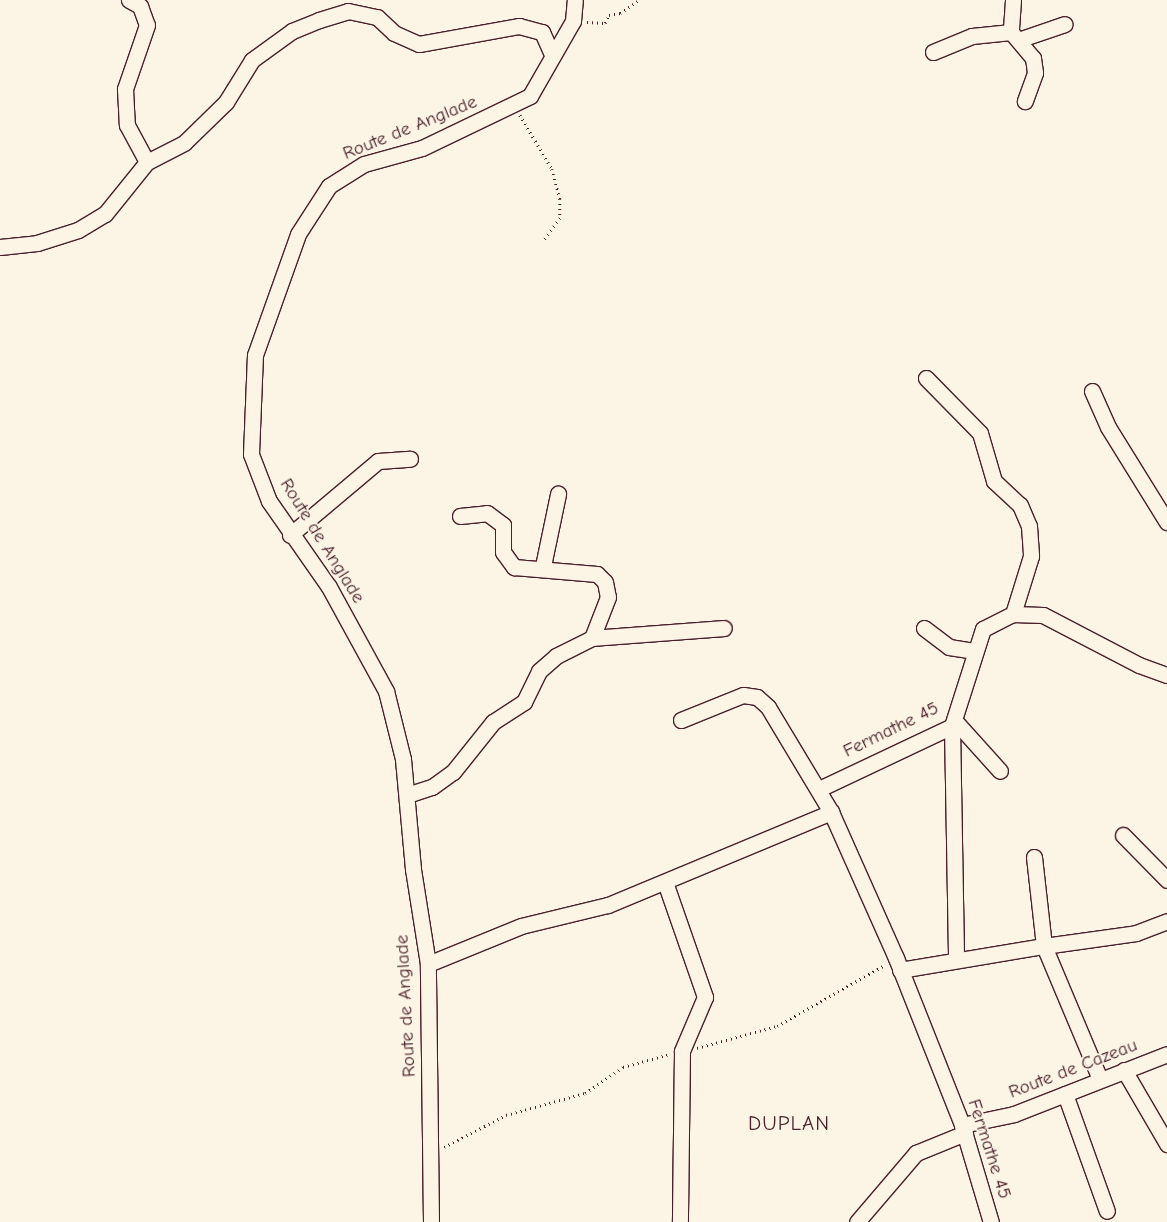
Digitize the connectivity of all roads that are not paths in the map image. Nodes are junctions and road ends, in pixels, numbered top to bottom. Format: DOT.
graph roads {
  1 [pos="129,0"];
  2 [pos="575,0"];
  3 [pos="1013,0"];
  4 [pos="1065,24"];
  5 [pos="1016,36"];
  6 [pos="933,52"];
  7 [pos="552,54"];
  8 [pos="1025,101"];
  9 [pos="147,162"];
  10 [pos="0,248"];
  11 [pos="926,378"];
  12 [pos="1092,391"];
  13 [pos="410,459"];
  14 [pos="558,494"];
  15 [pos="460,516"];
  16 [pos="1167,522"];
  17 [pos="290,535"];
  18 [pos="543,566"];
  19 [pos="1013,614"];
  20 [pos="724,628"];
  21 [pos="924,628"];
  22 [pos="592,638"];
  23 [pos="974,652"];
  24 [pos="1167,675"];
  25 [pos="681,720"];
  26 [pos="953,723"];
  27 [pos="1000,771"];
  28 [pos="819,789"];
  29 [pos="407,795"];
  30 [pos="831,812"];
  31 [pos="1122,834"];
  32 [pos="1034,857"];
  33 [pos="1167,880"];
  34 [pos="665,882"];
  35 [pos="1167,921"];
  36 [pos="1044,946"];
  37 [pos="956,957"];
  38 [pos="428,964"];
  39 [pos="898,964"];
  40 [pos="1167,1054"];
  41 [pos="1124,1070"];
  42 [pos="1100,1080"];
  43 [pos="1065,1094"];
  44 [pos="964,1129"];
  45 [pos="1167,1144"];
  46 [pos="1107,1211"];
  47 [pos="431,1222"];
  48 [pos="680,1222"];
  49 [pos="857,1222"];
  50 [pos="991,1222"];
  1 -- 9 [label="street"];
  2 -- 7 [label="street, Route de Anglade"];
  3 -- 5 [label="street"];
  4 -- 5 [label="street"];
  5 -- 6 [label="street"];
  5 -- 8 [label="street"];
  7 -- 9 [label="street"];
  7 -- 17 [label="street, Route de Anglade"];
  9 -- 10 [label="street"];
  11 -- 19 [label="street"];
  12 -- 16 [label="street"];
  13 -- 17 [label="street"];
  14 -- 18 [label="street"];
  15 -- 18 [label="street"];
  17 -- 29 [label="street, Route de Anglade"];
  18 -- 22 [label="street"];
  19 -- 23 [label="street, Fermathe 45"];
  19 -- 24 [label="street, Fermathe 45"];
  20 -- 22 [label="street"];
  21 -- 23 [label="street"];
  22 -- 29 [label="street"];
  23 -- 26 [label="street, Fermathe 45"];
  25 -- 28 [label="street, Fermathe 45"];
  26 -- 27 [label="street"];
  26 -- 28 [label="street, Fermathe 45"];
  26 -- 37 [label="street"];
  28 -- 30 [label="street, Fermathe 45"];
  29 -- 38 [label="street, Route de Anglade"];
  30 -- 34 [label="street"];
  30 -- 39 [label="street, Fermathe 45"];
  31 -- 33 [label="street"];
  32 -- 36 [label="street"];
  34 -- 38 [label="street"];
  34 -- 48 [label="street"];
  35 -- 36 [label="street"];
  36 -- 37 [label="street"];
  36 -- 42 [label="street"];
  37 -- 39 [label="street"];
  38 -- 47 [label="street, Route de Anglade"];
  39 -- 44 [label="street, Fermathe 45"];
  40 -- 41 [label="street, Route de Cazeau"];
  41 -- 42 [label="street, Route de Cazeau"];
  41 -- 45 [label="street"];
  42 -- 43 [label="street, Route de Cazeau"];
  43 -- 44 [label="street, Route de Cazeau"];
  43 -- 46 [label="street"];
  44 -- 49 [label="street, Route de Cazeau"];
  44 -- 50 [label="street, Fermathe 45"];
}
